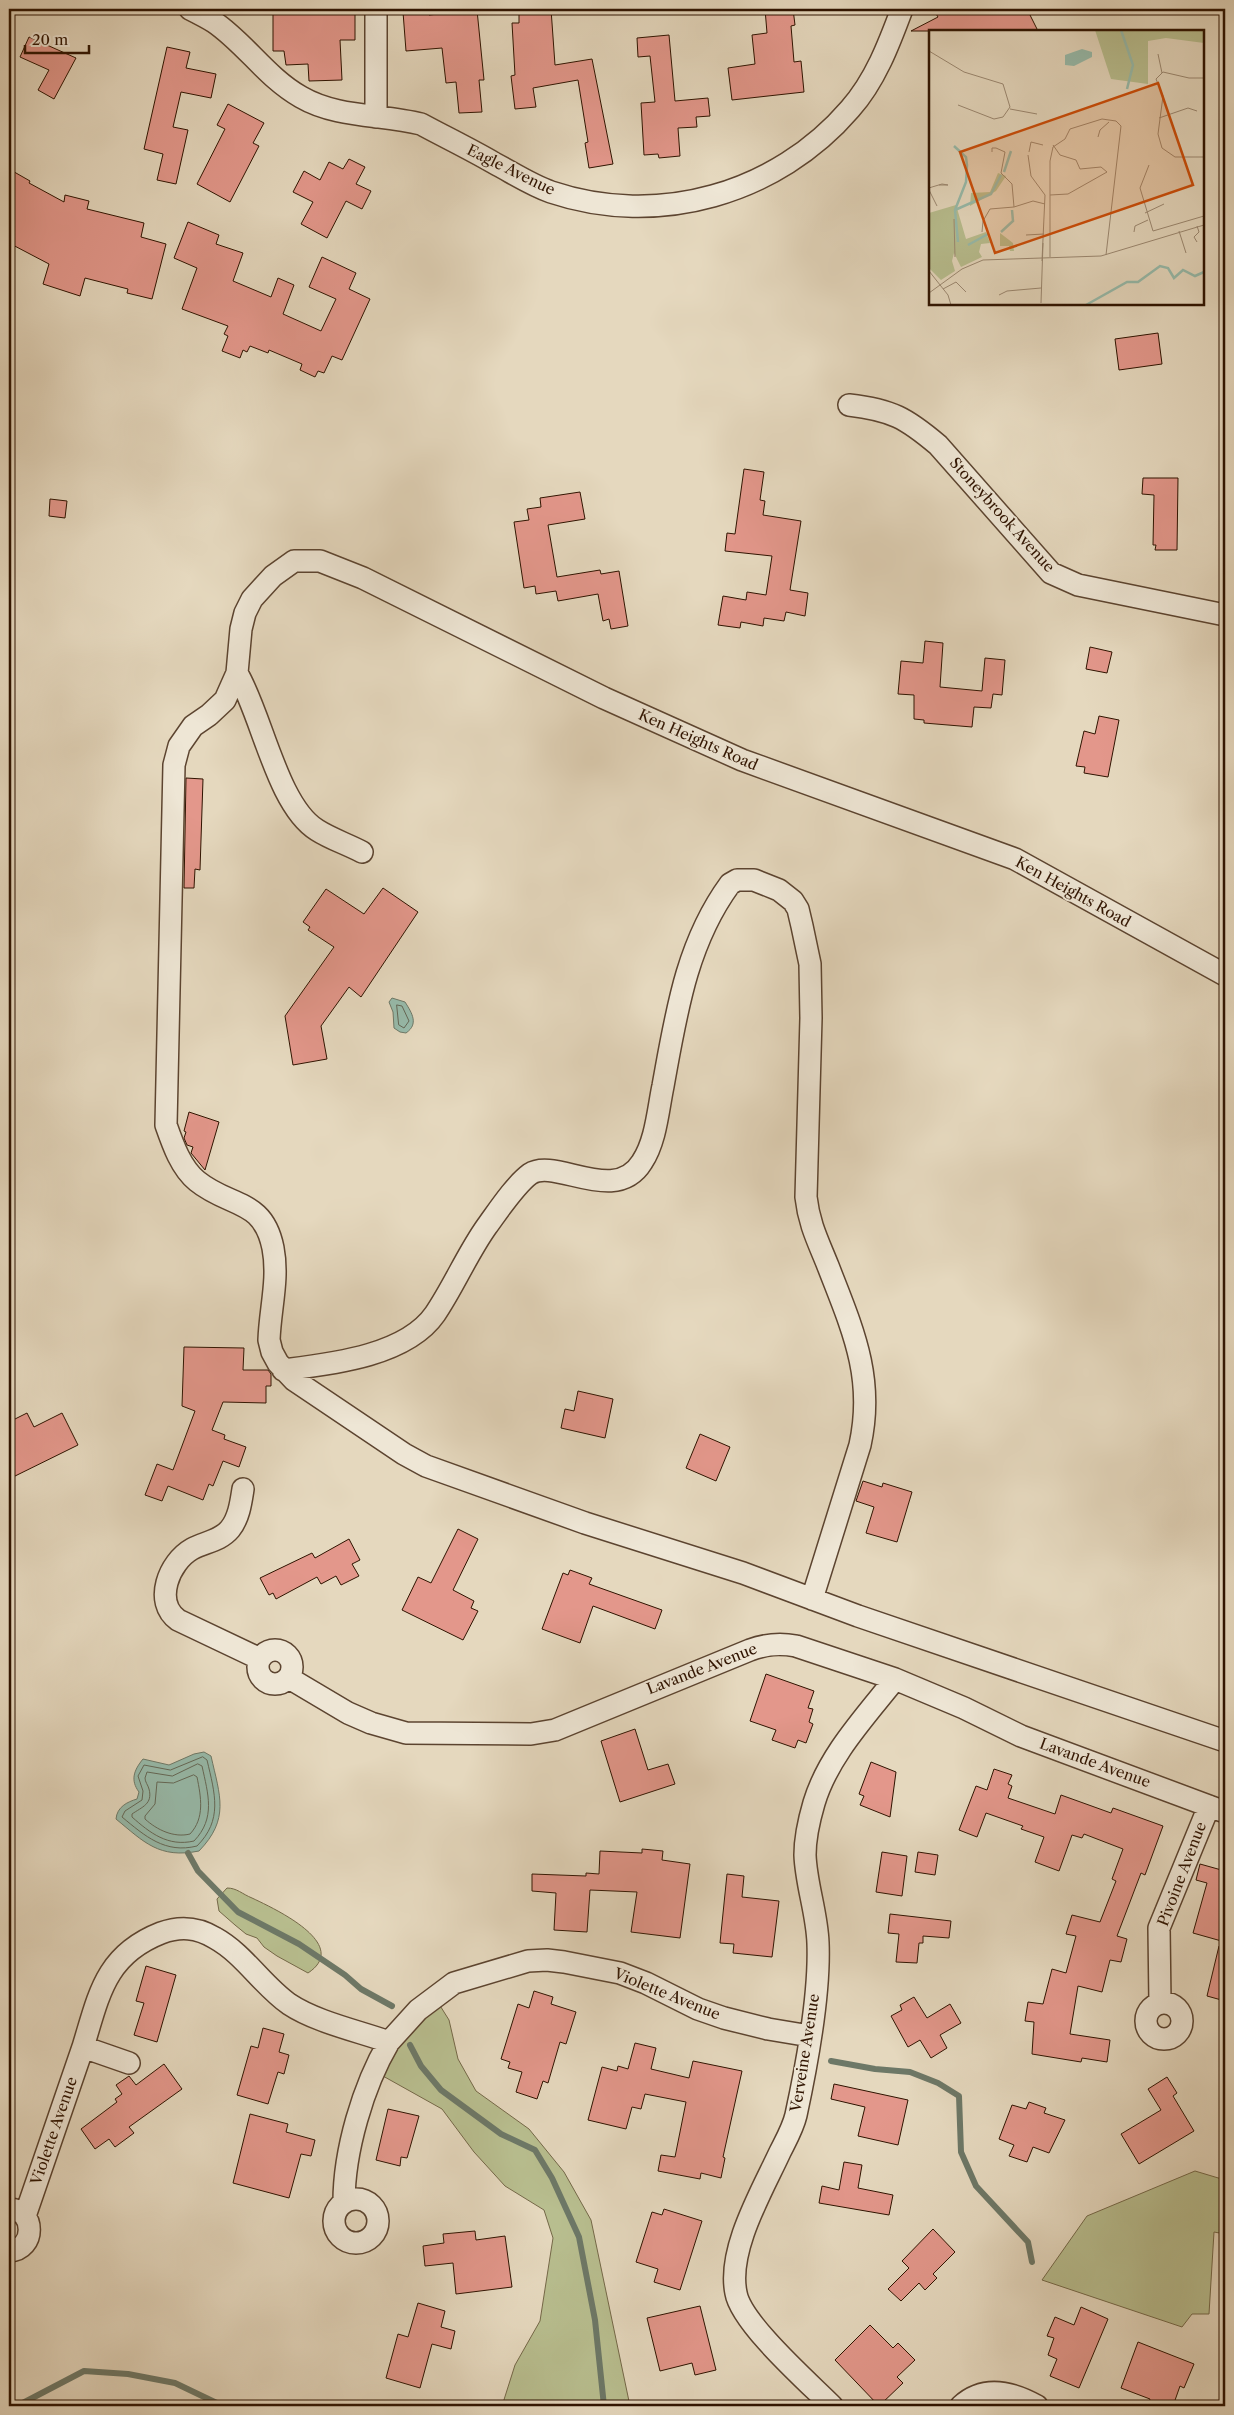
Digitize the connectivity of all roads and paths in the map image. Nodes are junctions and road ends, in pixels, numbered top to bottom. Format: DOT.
graph roads {
  1 [pos="190,9"];
  2 [pos="376,9"];
  3 [pos="902,9"];
  4 [pos="376,117"];
  5 [pos="849,405"];
  6 [pos="1225,615"];
  7 [pos="237,673"];
  8 [pos="362,852"];
  9 [pos="1225,975"];
  10 [pos="283,1370"];
  11 [pos="243,1488"];
  12 [pos="812,1599"];
  13 [pos="895,1679"];
  14 [pos="1225,1741"];
  15 [pos="1217,1809"];
  16 [pos="1160,2003"];
  17 [pos="810,2036"];
  18 [pos="389,2042"];
  19 [pos="83,2047"];
  20 [pos="129,2063"];
  21 [pos="344,2202"];
  22 [pos="17,2212"];
  23 [pos="9,2250"];
  24 [pos="832,2406"];
  25 [pos="961,2406"];
  26 [pos="1037,2406"];
  1 -- 4 [label="street, Eagle Avenue"];
  2 -- 4 [label="street"];
  3 -- 4 [label="street, Eagle Avenue"];
  5 -- 6 [label="street, Stoneybrook Avenue"];
  7 -- 8 [label="street"];
  7 -- 9 [label="street, Ken Heights Road"];
  7 -- 10 [label="street"];
  10 -- 12 [label="street"];
  10 -- 12 [label="street"];
  11 -- 13 [label="street, Lavande Avenue"];
  12 -- 14 [label="street"];
  13 -- 15 [label="street, Lavande Avenue"];
  13 -- 17 [label="street, Verveine Avenue"];
  15 -- 16 [label="street, Pivoine Avenue"];
  17 -- 18 [label="street, Violette Avenue"];
  17 -- 24 [label="street, Verveine Avenue"];
  18 -- 19 [label="street, Violette Avenue"];
  18 -- 21 [label="street"];
  19 -- 20 [label="street"];
  19 -- 22 [label="street, Violette Avenue"];
  22 -- 23 [label="street, Violette Avenue"];
  25 -- 26 [label="street"];
}
